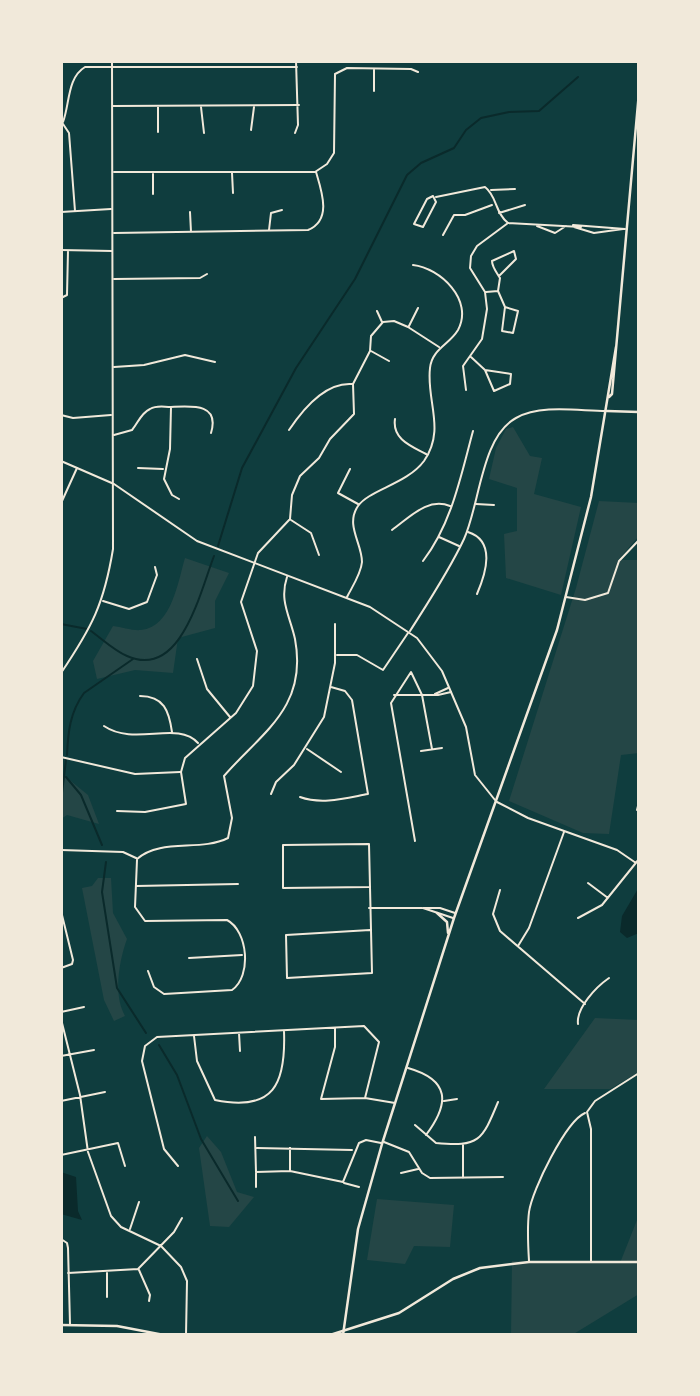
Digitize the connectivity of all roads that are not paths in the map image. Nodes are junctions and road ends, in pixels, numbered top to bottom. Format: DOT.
graph roads {
  1 [pos="112,61"];
  2 [pos="136,61"];
  3 [pos="175,61"];
  4 [pos="213,61"];
  5 [pos="251,61"];
  6 [pos="296,61"];
  7 [pos="112,66"];
  8 [pos="136,67"];
  9 [pos="213,67"];
  10 [pos="251,67"];
  11 [pos="298,67"];
  12 [pos="175,68"];
  13 [pos="374,68"];
  14 [pos="418,72"];
  15 [pos="374,92"];
  16 [pos="639,92"];
  17 [pos="299,105"];
  18 [pos="112,106"];
  19 [pos="158,106"];
  20 [pos="201,106"];
  21 [pos="254,106"];
  22 [pos="62,121"];
  23 [pos="251,130"];
  24 [pos="158,132"];
  25 [pos="204,133"];
  26 [pos="295,133"];
  27 [pos="232,172"];
  28 [pos="315,172"];
  29 [pos="113,173"];
  30 [pos="153,173"];
  31 [pos="515,189"];
  32 [pos="490,190"];
  33 [pos="233,193"];
  34 [pos="153,194"];
  35 [pos="436,197"];
  36 [pos="493,205"];
  37 [pos="525,205"];
  38 [pos="112,209"];
  39 [pos="282,210"];
  40 [pos="75,211"];
  41 [pos="61,212"];
  42 [pos="190,212"];
  43 [pos="498,213"];
  44 [pos="508,223"];
  45 [pos="567,224"];
  46 [pos="536,225"];
  47 [pos="625,229"];
  48 [pos="269,231"];
  49 [pos="113,233"];
  50 [pos="191,233"];
  51 [pos="443,234"];
  52 [pos="61,250"];
  53 [pos="68,251"];
  54 [pos="113,251"];
  55 [pos="413,265"];
  56 [pos="207,274"];
  57 [pos="499,276"];
  58 [pos="113,279"];
  59 [pos="498,291"];
  60 [pos="485,292"];
  61 [pos="61,298"];
  62 [pos="505,307"];
  63 [pos="418,309"];
  64 [pos="377,311"];
  65 [pos="383,323"];
  66 [pos="408,327"];
  67 [pos="439,348"];
  68 [pos="370,351"];
  69 [pos="471,356"];
  70 [pos="389,361"];
  71 [pos="215,362"];
  72 [pos="113,368"];
  73 [pos="485,370"];
  74 [pos="353,384"];
  75 [pos="466,390"];
  76 [pos="171,407"];
  77 [pos="607,411"];
  78 [pos="639,412"];
  79 [pos="61,415"];
  80 [pos="113,415"];
  81 [pos="395,419"];
  82 [pos="289,430"];
  83 [pos="473,431"];
  84 [pos="211,433"];
  85 [pos="113,435"];
  86 [pos="427,455"];
  87 [pos="61,461"];
  88 [pos="77,468"];
  89 [pos="138,468"];
  90 [pos="164,468"];
  91 [pos="350,469"];
  92 [pos="114,484"];
  93 [pos="124,490"];
  94 [pos="114,494"];
  95 [pos="179,499"];
  96 [pos="358,504"];
  97 [pos="476,504"];
  98 [pos="494,505"];
  99 [pos="451,506"];
  100 [pos="61,519"];
  101 [pos="289,519"];
  102 [pos="392,530"];
  103 [pos="467,531"];
  104 [pos="61,533"];
  105 [pos="439,537"];
  106 [pos="639,540"];
  107 [pos="460,547"];
  108 [pos="319,555"];
  109 [pos="423,561"];
  110 [pos="254,563"];
  111 [pos="62,564"];
  112 [pos="155,567"];
  113 [pos="288,576"];
  114 [pos="477,594"];
  115 [pos="565,596"];
  116 [pos="347,598"];
  117 [pos="103,601"];
  118 [pos="335,624"];
  119 [pos="409,632"];
  120 [pos="335,655"];
  121 [pos="197,659"];
  122 [pos="61,673"];
  123 [pos="331,687"];
  124 [pos="449,687"];
  125 [pos="452,692"];
  126 [pos="435,694"];
  127 [pos="394,695"];
  128 [pos="422,695"];
  129 [pos="140,696"];
  130 [pos="231,717"];
  131 [pos="104,726"];
  132 [pos="172,733"];
  133 [pos="199,744"];
  134 [pos="306,748"];
  135 [pos="442,748"];
  136 [pos="432,749"];
  137 [pos="421,751"];
  138 [pos="61,757"];
  139 [pos="181,772"];
  140 [pos="341,772"];
  141 [pos="271,794"];
  142 [pos="300,797"];
  143 [pos="496,801"];
  144 [pos="639,802"];
  145 [pos="637,810"];
  146 [pos="117,811"];
  147 [pos="564,831"];
  148 [pos="415,841"];
  149 [pos="61,850"];
  150 [pos="137,859"];
  151 [pos="639,859"];
  152 [pos="636,863"];
  153 [pos="588,883"];
  154 [pos="238,884"];
  155 [pos="135,886"];
  156 [pos="369,887"];
  157 [pos="500,890"];
  158 [pos="608,899"];
  159 [pos="369,908"];
  160 [pos="423,908"];
  161 [pos="61,911"];
  162 [pos="437,913"];
  163 [pos="456,913"];
  164 [pos="454,918"];
  165 [pos="578,918"];
  166 [pos="63,926"];
  167 [pos="370,930"];
  168 [pos="448,937"];
  169 [pos="518,946"];
  170 [pos="243,955"];
  171 [pos="189,958"];
  172 [pos="61,968"];
  173 [pos="148,971"];
  174 [pos="609,978"];
  175 [pos="585,1004"];
  176 [pos="84,1007"];
  177 [pos="61,1012"];
  178 [pos="61,1019"];
  179 [pos="578,1024"];
  180 [pos="335,1027"];
  181 [pos="284,1030"];
  182 [pos="239,1032"];
  183 [pos="194,1035"];
  184 [pos="94,1050"];
  185 [pos="240,1051"];
  186 [pos="69,1054"];
  187 [pos="61,1056"];
  188 [pos="406,1068"];
  189 [pos="639,1073"];
  190 [pos="105,1092"];
  191 [pos="80,1095"];
  192 [pos="365,1098"];
  193 [pos="457,1099"];
  194 [pos="61,1101"];
  195 [pos="443,1101"];
  196 [pos="498,1102"];
  197 [pos="395,1103"];
  198 [pos="587,1112"];
  199 [pos="415,1125"];
  200 [pos="425,1136"];
  201 [pos="255,1137"];
  202 [pos="383,1143"];
  203 [pos="463,1144"];
  204 [pos="290,1148"];
  205 [pos="256,1149"];
  206 [pos="354,1151"];
  207 [pos="88,1152"];
  208 [pos="61,1155"];
  209 [pos="125,1166"];
  210 [pos="178,1166"];
  211 [pos="419,1169"];
  212 [pos="290,1171"];
  213 [pos="256,1172"];
  214 [pos="401,1173"];
  215 [pos="503,1177"];
  216 [pos="463,1179"];
  217 [pos="343,1182"];
  218 [pos="256,1187"];
  219 [pos="359,1187"];
  220 [pos="139,1202"];
  221 [pos="181,1219"];
  222 [pos="129,1230"];
  223 [pos="61,1239"];
  224 [pos="161,1246"];
  225 [pos="529,1262"];
  226 [pos="592,1262"];
  227 [pos="639,1262"];
  228 [pos="138,1269"];
  229 [pos="107,1272"];
  230 [pos="68,1273"];
  231 [pos="107,1297"];
  232 [pos="149,1301"];
  233 [pos="70,1324"];
  234 [pos="61,1325"];
  235 [pos="344,1333"];
  236 [pos="164,1335"];
  237 [pos="186,1335"];
  238 [pos="330,1335"];
  1 -- 7 [label="street"];
  2 -- 8 [label="street"];
  3 -- 12 [label="street"];
  4 -- 9 [label="street"];
  5 -- 10 [label="street"];
  6 -- 11 [label="street"];
  7 -- 8 [label="street"];
  7 -- 18 [label="street"];
  7 -- 22 [label="street"];
  8 -- 12 [label="street"];
  9 -- 10 [label="street"];
  9 -- 12 [label="street"];
  10 -- 11 [label="street"];
  11 -- 17 [label="street"];
  13 -- 14 [label="street"];
  13 -- 15 [label="street"];
  13 -- 28 [label="street"];
  16 -- 47 [label="main road"];
  17 -- 21 [label="street"];
  17 -- 26 [label="street"];
  18 -- 19 [label="street"];
  18 -- 29 [label="street"];
  19 -- 20 [label="street"];
  19 -- 24 [label="street"];
  20 -- 21 [label="street"];
  20 -- 25 [label="street"];
  21 -- 23 [label="street"];
  22 -- 40 [label="street"];
  27 -- 28 [label="street"];
  27 -- 30 [label="street"];
  27 -- 33 [label="street"];
  28 -- 48 [label="street"];
  29 -- 30 [label="street"];
  29 -- 38 [label="street"];
  30 -- 34 [label="street"];
  31 -- 32 [label="street"];
  32 -- 35 [label="street"];
  32 -- 36 [label="street"];
  35 -- 35 [label="street"];
  36 -- 43 [label="street"];
  36 -- 51 [label="street"];
  37 -- 43 [label="street"];
  38 -- 40 [label="street"];
  38 -- 49 [label="street"];
  39 -- 48 [label="street"];
  40 -- 41 [label="street"];
  42 -- 50 [label="street"];
  43 -- 44 [label="street"];
  44 -- 46 [label="street"];
  44 -- 60 [label="street"];
  45 -- 46 [label="street"];
  45 -- 46 [label="street"];
  45 -- 47 [label="street"];
  47 -- 77 [label="main road"];
  48 -- 50 [label="street"];
  49 -- 50 [label="street"];
  49 -- 54 [label="street"];
  52 -- 53 [label="street"];
  53 -- 54 [label="street"];
  53 -- 61 [label="street"];
  54 -- 58 [label="street"];
  55 -- 67 [label="street"];
  56 -- 58 [label="street"];
  57 -- 57 [label="street"];
  57 -- 59 [label="street"];
  58 -- 72 [label="street"];
  59 -- 60 [label="street"];
  59 -- 62 [label="street"];
  60 -- 69 [label="street"];
  62 -- 62 [label="street"];
  63 -- 66 [label="street"];
  64 -- 65 [label="street"];
  65 -- 66 [label="street"];
  65 -- 68 [label="street"];
  66 -- 67 [label="street"];
  67 -- 86 [label="street"];
  68 -- 70 [label="street"];
  68 -- 74 [label="street"];
  69 -- 73 [label="street"];
  69 -- 75 [label="street"];
  71 -- 72 [label="street"];
  72 -- 80 [label="street"];
  73 -- 73 [label="street"];
  74 -- 82 [label="street"];
  74 -- 101 [label="street"];
  76 -- 84 [label="street"];
  76 -- 85 [label="street"];
  76 -- 90 [label="street"];
  77 -- 78 [label="main road"];
  77 -- 97 [label="street"];
  77 -- 115 [label="main road"];
  79 -- 80 [label="street"];
  80 -- 85 [label="street"];
  81 -- 86 [label="street"];
  83 -- 99 [label="street"];
  85 -- 92 [label="street"];
  86 -- 96 [label="street"];
  87 -- 88 [label="street"];
  88 -- 92 [label="street"];
  88 -- 100 [label="street"];
  89 -- 90 [label="street"];
  90 -- 95 [label="street"];
  91 -- 96 [label="street"];
  92 -- 93 [label="street"];
  92 -- 94 [label="street"];
  93 -- 94 [label="street"];
  93 -- 110 [label="street"];
  94 -- 117 [label="street"];
  96 -- 116 [label="street"];
  97 -- 98 [label="street"];
  97 -- 103 [label="street"];
  99 -- 102 [label="street"];
  99 -- 105 [label="street"];
  101 -- 108 [label="street"];
  101 -- 110 [label="street"];
  103 -- 107 [label="street"];
  103 -- 114 [label="street"];
  104 -- 111 [label="street"];
  105 -- 107 [label="street"];
  105 -- 109 [label="street"];
  106 -- 115 [label="street"];
  107 -- 119 [label="street"];
  110 -- 113 [label="street"];
  110 -- 130 [label="street"];
  112 -- 117 [label="street"];
  113 -- 116 [label="street"];
  113 -- 150 [label="street"];
  115 -- 143 [label="main road"];
  116 -- 119 [label="street"];
  117 -- 122 [label="street"];
  118 -- 120 [label="street"];
  119 -- 120 [label="street"];
  119 -- 124 [label="street"];
  120 -- 123 [label="street"];
  121 -- 130 [label="street"];
  123 -- 134 [label="street"];
  123 -- 142 [label="street"];
  124 -- 125 [label="street"];
  124 -- 126 [label="street"];
  125 -- 126 [label="street"];
  125 -- 143 [label="street"];
  126 -- 128 [label="street"];
  127 -- 128 [label="street"];
  127 -- 128 [label="street"];
  127 -- 148 [label="street"];
  128 -- 136 [label="street"];
  129 -- 132 [label="street"];
  130 -- 133 [label="street"];
  131 -- 132 [label="street"];
  132 -- 133 [label="street"];
  133 -- 139 [label="street"];
  134 -- 140 [label="street"];
  134 -- 141 [label="street"];
  135 -- 136 [label="street"];
  136 -- 137 [label="street"];
  138 -- 139 [label="street"];
  139 -- 146 [label="street"];
  143 -- 147 [label="street"];
  143 -- 163 [label="main road"];
  144 -- 145 [label="street"];
  147 -- 152 [label="street"];
  147 -- 169 [label="street"];
  149 -- 150 [label="street"];
  150 -- 155 [label="street"];
  151 -- 152 [label="street"];
  152 -- 158 [label="street"];
  153 -- 158 [label="street"];
  154 -- 155 [label="street"];
  155 -- 170 [label="street"];
  156 -- 156 [label="street"];
  156 -- 159 [label="street"];
  157 -- 169 [label="street"];
  158 -- 165 [label="street"];
  159 -- 160 [label="street"];
  159 -- 167 [label="street"];
  160 -- 162 [label="street"];
  160 -- 163 [label="street"];
  161 -- 166 [label="street"];
  162 -- 164 [label="street"];
  162 -- 168 [label="main road"];
  163 -- 164 [label="main road"];
  164 -- 168 [label="main road"];
  166 -- 172 [label="street"];
  167 -- 167 [label="street"];
  168 -- 188 [label="main road"];
  169 -- 175 [label="street"];
  170 -- 171 [label="street"];
  170 -- 173 [label="street"];
  174 -- 175 [label="street"];
  175 -- 179 [label="street"];
  176 -- 177 [label="street"];
  178 -- 186 [label="street"];
  180 -- 181 [label="street"];
  180 -- 192 [label="street"];
  180 -- 192 [label="street"];
  181 -- 182 [label="street"];
  181 -- 183 [label="street"];
  182 -- 183 [label="street"];
  182 -- 185 [label="street"];
  183 -- 210 [label="street"];
  184 -- 186 [label="street"];
  186 -- 187 [label="street"];
  186 -- 191 [label="street"];
  188 -- 195 [label="street"];
  188 -- 197 [label="main road"];
  189 -- 198 [label="street"];
  190 -- 191 [label="street"];
  191 -- 194 [label="street"];
  191 -- 207 [label="street"];
  192 -- 197 [label="street"];
  193 -- 195 [label="street"];
  195 -- 200 [label="street"];
  196 -- 203 [label="street"];
  197 -- 202 [label="main road"];
  198 -- 225 [label="street"];
  198 -- 226 [label="street"];
  199 -- 200 [label="street"];
  200 -- 203 [label="street"];
  201 -- 205 [label="street"];
  202 -- 206 [label="street"];
  202 -- 211 [label="street"];
  202 -- 235 [label="main road"];
  203 -- 216 [label="street"];
  204 -- 205 [label="street"];
  204 -- 206 [label="street"];
  204 -- 212 [label="street"];
  205 -- 213 [label="street"];
  206 -- 217 [label="street"];
  207 -- 208 [label="street"];
  207 -- 209 [label="street"];
  207 -- 222 [label="street"];
  211 -- 214 [label="street"];
  211 -- 216 [label="street"];
  212 -- 213 [label="street"];
  212 -- 217 [label="street"];
  213 -- 218 [label="street"];
  215 -- 216 [label="street"];
  217 -- 219 [label="street"];
  220 -- 222 [label="street"];
  221 -- 224 [label="street"];
  222 -- 224 [label="street"];
  223 -- 230 [label="street"];
  224 -- 228 [label="street"];
  224 -- 237 [label="street"];
  225 -- 226 [label="main road"];
  225 -- 235 [label="main road"];
  226 -- 227 [label="main road"];
  228 -- 229 [label="street"];
  228 -- 232 [label="street"];
  229 -- 230 [label="street"];
  229 -- 231 [label="street"];
  230 -- 233 [label="street"];
  233 -- 234 [label="main road"];
  233 -- 236 [label="main road"];
  235 -- 238 [label="main road"];
}
